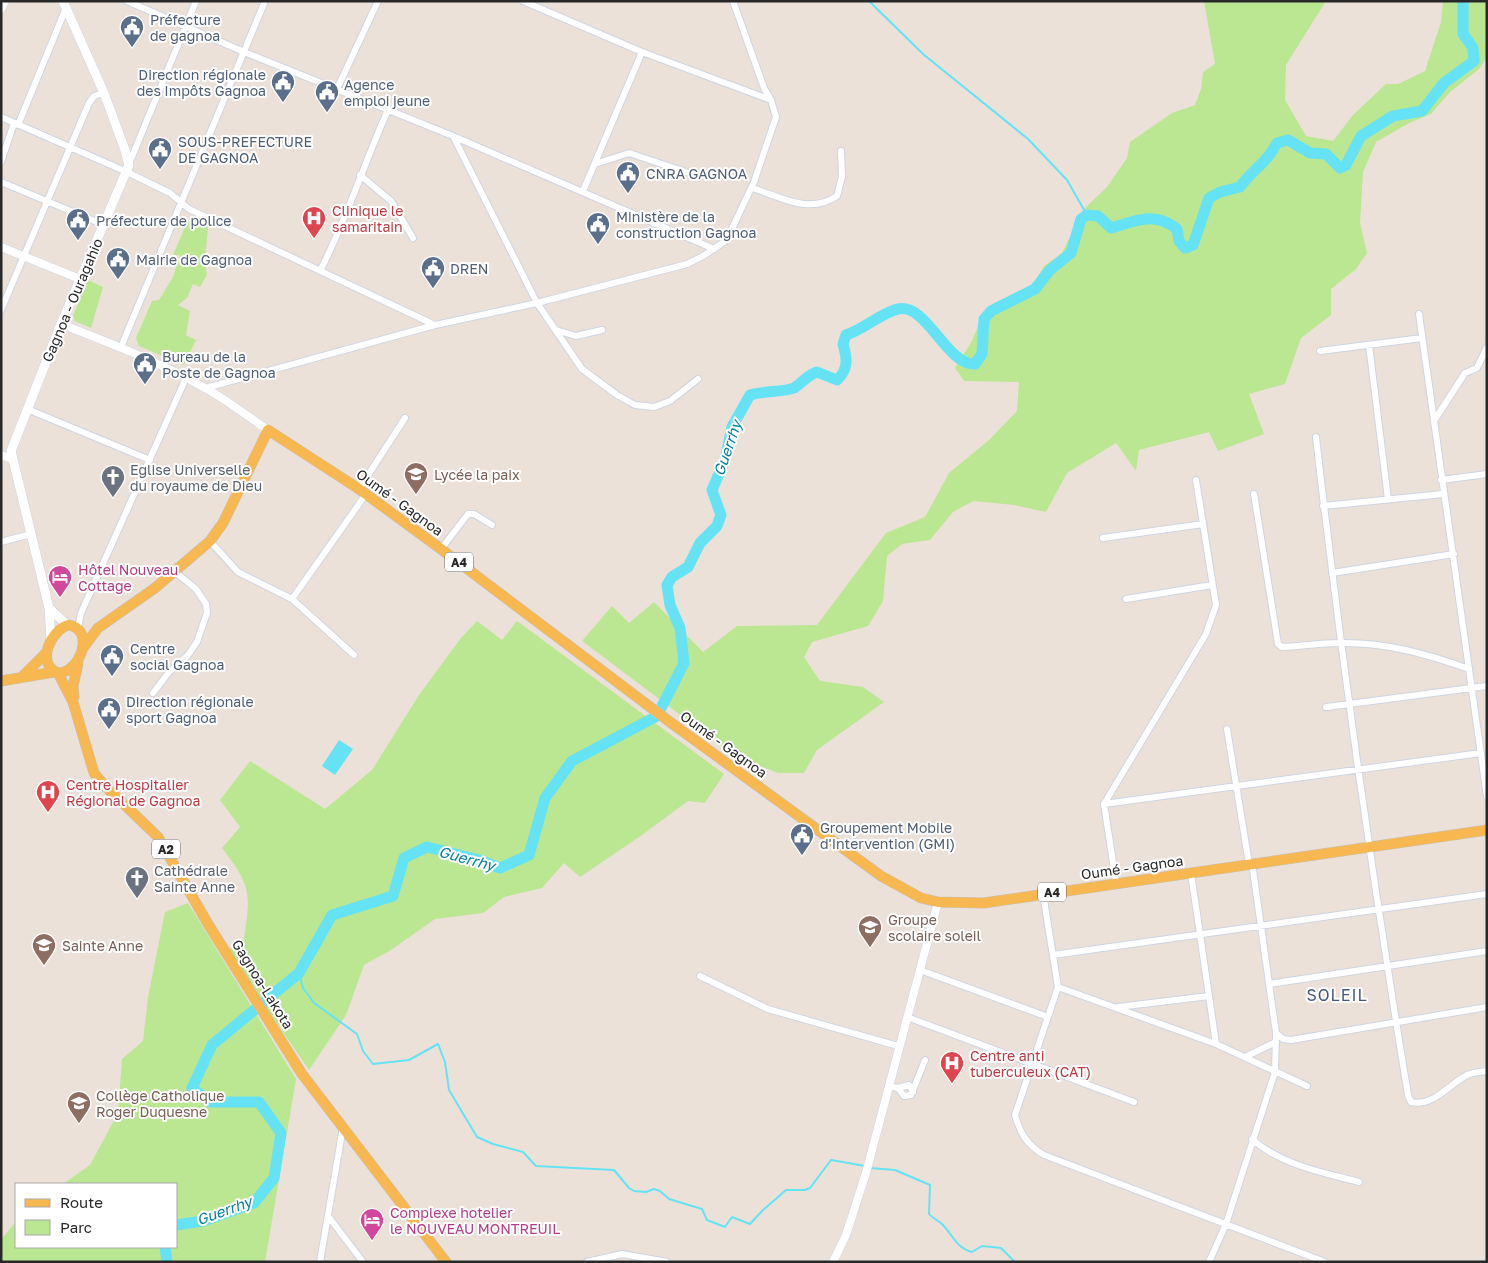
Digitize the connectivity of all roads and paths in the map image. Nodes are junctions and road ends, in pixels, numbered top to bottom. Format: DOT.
graph roads {
  1 [pos="5,1"];
  2 [pos="127,1"];
  3 [pos="196,1"];
  4 [pos="265,1"];
  5 [pos="378,1"];
  6 [pos="523,1"];
  7 [pos="733,1"];
  8 [pos="65,5"];
  9 [pos="1,10"];
  10 [pos="186,26"];
  11 [pos="244,52"];
  12 [pos="642,52"];
  13 [pos="337,89"];
  14 [pos="104,94"];
  15 [pos="771,100"];
  16 [pos="388,110"];
  17 [pos="1,118"];
  18 [pos="16,124"];
  19 [pos="453,136"];
  20 [pos="70,147"];
  21 [pos="841,151"];
  22 [pos="1,162"];
  23 [pos="595,164"];
  24 [pos="128,169"];
  25 [pos="686,172"];
  26 [pos="360,175"];
  27 [pos="1,182"];
  28 [pos="752,188"];
  29 [pos="583,191"];
  30 [pos="48,201"];
  31 [pos="182,204"];
  32 [pos="104,225"];
  33 [pos="413,238"];
  34 [pos="1,247"];
  35 [pos="714,249"];
  36 [pos="24,256"];
  37 [pos="320,271"];
  38 [pos="80,279"];
  39 [pos="537,303"];
  40 [pos="1,310"];
  41 [pos="1419,314"];
  42 [pos="62,324"];
  43 [pos="435,325"];
  44 [pos="556,330"];
  45 [pos="602,330"];
  46 [pos="1422,338"];
  47 [pos="1368,345"];
  48 [pos="120,347"];
  49 [pos="1487,347"];
  50 [pos="1320,351"];
  51 [pos="1477,368"];
  52 [pos="1487,368"];
  53 [pos="186,378"];
  54 [pos="698,378"];
  55 [pos="206,388"];
  56 [pos="27,409"];
  57 [pos="404,418"];
  58 [pos="1434,421"];
  59 [pos="268,430"];
  60 [pos="1316,437"];
  61 [pos="1,455"];
  62 [pos="12,459"];
  63 [pos="150,460"];
  64 [pos="1487,474"];
  65 [pos="1196,480"];
  66 [pos="1440,480"];
  67 [pos="363,492"];
  68 [pos="1254,494"];
  69 [pos="1443,494"];
  70 [pos="1388,498"];
  71 [pos="1324,506"];
  72 [pos="1203,524"];
  73 [pos="492,525"];
  74 [pos="30,534"];
  75 [pos="1103,538"];
  76 [pos="210,541"];
  77 [pos="1,542"];
  78 [pos="442,549"];
  79 [pos="1454,554"];
  80 [pos="174,571"];
  81 [pos="1332,573"];
  82 [pos="1212,585"];
  83 [pos="292,599"];
  84 [pos="1126,599"];
  85 [pos="49,608"];
  86 [pos="71,626"];
  87 [pos="98,628"];
  88 [pos="52,641"];
  89 [pos="1341,642"];
  90 [pos="83,648"];
  91 [pos="46,653"];
  92 [pos="354,655"];
  93 [pos="79,659"];
  94 [pos="1469,669"];
  95 [pos="56,673"];
  96 [pos="22,678"];
  97 [pos="1,680"];
  98 [pos="1487,686"];
  99 [pos="1472,688"];
  100 [pos="153,693"];
  101 [pos="1350,704"];
  102 [pos="1326,707"];
  103 [pos="76,713"];
  104 [pos="1226,729"];
  105 [pos="1481,753"];
  106 [pos="1359,770"];
  107 [pos="1236,787"];
  108 [pos="1487,797"];
  109 [pos="1104,804"];
  110 [pos="1487,830"];
  111 [pos="1370,847"];
  112 [pos="1250,864"];
  113 [pos="1191,872"];
  114 [pos="1116,882"];
  115 [pos="1043,894"];
  116 [pos="1487,894"];
  117 [pos="938,902"];
  118 [pos="1378,909"];
  119 [pos="1261,926"];
  120 [pos="1200,934"];
  121 [pos="1487,951"];
  122 [pos="1053,955"];
  123 [pos="1388,967"];
  124 [pos="920,970"];
  125 [pos="700,976"];
  126 [pos="1269,984"];
  127 [pos="1058,987"];
  128 [pos="1209,996"];
  129 [pos="1487,1007"];
  130 [pos="1115,1008"];
  131 [pos="907,1017"];
  132 [pos="1048,1017"];
  133 [pos="1396,1023"];
  134 [pos="1276,1033"];
  135 [pos="1276,1042"];
  136 [pos="1216,1044"];
  137 [pos="898,1046"];
  138 [pos="1244,1057"];
  139 [pos="925,1060"];
  140 [pos="1032,1064"];
  141 [pos="1487,1071"];
  142 [pos="1276,1072"];
  143 [pos="888,1086"];
  144 [pos="1308,1086"];
  145 [pos="1134,1102"];
  146 [pos="343,1126"];
  147 [pos="1252,1139"];
  148 [pos="1359,1182"];
  149 [pos="328,1216"];
  150 [pos="1226,1224"];
  151 [pos="320,1262"];
  152 [pos="363,1262"];
  153 [pos="446,1262"];
  154 [pos="587,1262"];
  155 [pos="667,1262"];
  156 [pos="833,1262"];
  157 [pos="1209,1262"];
  158 [pos="1325,1262"];
  1 -- 9 [label="street"];
  2 -- 10 [label="street"];
  3 -- 10 [label="street"];
  4 -- 11 [label="street"];
  5 -- 13 [label="street"];
  6 -- 12 [label="street"];
  7 -- 15 [label="street"];
  8 -- 14 [label="main road"];
  8 -- 18 [label="street"];
  10 -- 11 [label="street"];
  10 -- 24 [label="street"];
  11 -- 13 [label="street"];
  11 -- 31 [label="street"];
  12 -- 15 [label="street"];
  12 -- 23 [label="street"];
  13 -- 16 [label="street"];
  14 -- 20 [label="street"];
  14 -- 24 [label="main road"];
  15 -- 28 [label="street"];
  16 -- 19 [label="street"];
  16 -- 26 [label="street"];
  17 -- 18 [label="street"];
  18 -- 20 [label="street"];
  18 -- 22 [label="street"];
  19 -- 29 [label="street"];
  19 -- 39 [label="street"];
  20 -- 24 [label="street"];
  20 -- 30 [label="street"];
  21 -- 28 [label="street"];
  23 -- 25 [label="street"];
  23 -- 29 [label="street"];
  24 -- 31 [label="street"];
  24 -- 32 [label="main road, Gagnoa - Ouragahio"];
  26 -- 33 [label="street"];
  26 -- 37 [label="street"];
  27 -- 30 [label="street"];
  28 -- 35 [label="street"];
  29 -- 35 [label="street"];
  30 -- 32 [label="street"];
  30 -- 36 [label="street"];
  31 -- 37 [label="street"];
  31 -- 48 [label="street"];
  32 -- 38 [label="main road, Gagnoa - Ouragahio"];
  34 -- 36 [label="street"];
  35 -- 39 [label="street"];
  36 -- 38 [label="street"];
  36 -- 40 [label="street"];
  37 -- 43 [label="street"];
  38 -- 42 [label="main road, Gagnoa - Ouragahio"];
  39 -- 43 [label="street"];
  39 -- 44 [label="street"];
  41 -- 46 [label="street"];
  42 -- 48 [label="street"];
  42 -- 56 [label="main road, Gagnoa - Ouragahio"];
  43 -- 55 [label="street"];
  44 -- 45 [label="street"];
  44 -- 54 [label="street"];
  46 -- 47 [label="street"];
  46 -- 58 [label="street"];
  47 -- 50 [label="street"];
  47 -- 70 [label="street"];
  48 -- 53 [label="street"];
  49 -- 51 [label="street"];
  51 -- 52 [label="street"];
  51 -- 58 [label="street"];
  53 -- 55 [label="street"];
  53 -- 63 [label="street"];
  55 -- 59 [label="street"];
  56 -- 62 [label="main road, Gagnoa - Ouragahio"];
  56 -- 63 [label="street"];
  57 -- 67 [label="street"];
  58 -- 66 [label="street"];
  59 -- 67 [label="main road, Oumé - Gagnoa / A4"];
  59 -- 76 [label="main road"];
  60 -- 71 [label="street"];
  61 -- 62 [label="street"];
  62 -- 74 [label="main road, Gagnoa - Ouragahio"];
  63 -- 86 [label="street"];
  64 -- 66 [label="street"];
  65 -- 72 [label="street"];
  66 -- 69 [label="street"];
  67 -- 78 [label="main road, Oumé - Gagnoa / A4"];
  67 -- 83 [label="street"];
  68 -- 89 [label="street"];
  69 -- 70 [label="street"];
  69 -- 79 [label="street"];
  70 -- 71 [label="street"];
  71 -- 81 [label="street"];
  72 -- 75 [label="street"];
  72 -- 82 [label="street"];
  73 -- 78 [label="street"];
  74 -- 77 [label="street"];
  74 -- 85 [label="main road, Gagnoa - Ouragahio"];
  76 -- 80 [label="main road"];
  76 -- 83 [label="street"];
  78 -- 117 [label="main road, Oumé - Gagnoa / A4"];
  79 -- 81 [label="street"];
  79 -- 94 [label="street"];
  80 -- 87 [label="main road"];
  80 -- 100 [label="street"];
  81 -- 89 [label="street"];
  82 -- 84 [label="street"];
  82 -- 109 [label="street"];
  83 -- 92 [label="street"];
  85 -- 86 [label="main road"];
  85 -- 88 [label="main road, Gagnoa - Ouragahio"];
  86 -- 87 [label="main road"];
  86 -- 88 [label="main road"];
  86 -- 90 [label="main road"];
  87 -- 90 [label="main road"];
  88 -- 91 [label="main road"];
  89 -- 94 [label="street"];
  89 -- 101 [label="street"];
  90 -- 93 [label="main road"];
  91 -- 95 [label="main road"];
  91 -- 96 [label="main road"];
  93 -- 95 [label="main road"];
  93 -- 103 [label="main road, Gagnoa-Lakota / A2"];
  94 -- 99 [label="street"];
  95 -- 96 [label="main road"];
  95 -- 103 [label="main road, Gagnoa-Lakota / A2"];
  96 -- 97 [label="main road"];
  98 -- 99 [label="street"];
  99 -- 101 [label="street"];
  99 -- 105 [label="street"];
  101 -- 102 [label="street"];
  101 -- 106 [label="street"];
  103 -- 146 [label="main road, Gagnoa-Lakota / A2"];
  104 -- 107 [label="street"];
  105 -- 106 [label="street"];
  105 -- 108 [label="street"];
  106 -- 107 [label="street"];
  106 -- 111 [label="street"];
  107 -- 109 [label="street"];
  107 -- 112 [label="street"];
  109 -- 114 [label="street"];
  110 -- 111 [label="main road, Oumé - Gagnoa / A4"];
  111 -- 112 [label="main road, Oumé - Gagnoa / A4"];
  111 -- 118 [label="street"];
  112 -- 113 [label="main road, Oumé - Gagnoa / A4"];
  112 -- 119 [label="street"];
  113 -- 114 [label="main road, Oumé - Gagnoa / A4"];
  113 -- 120 [label="street"];
  114 -- 115 [label="main road, Oumé - Gagnoa / A4"];
  115 -- 117 [label="main road, Oumé - Gagnoa / A4"];
  115 -- 122 [label="street"];
  116 -- 118 [label="street"];
  117 -- 124 [label="street"];
  118 -- 119 [label="street"];
  118 -- 123 [label="street"];
  119 -- 120 [label="street"];
  119 -- 126 [label="street"];
  120 -- 122 [label="street"];
  120 -- 128 [label="street"];
  121 -- 123 [label="street"];
  122 -- 127 [label="street"];
  123 -- 126 [label="street"];
  123 -- 133 [label="street"];
  124 -- 131 [label="street"];
  124 -- 132 [label="street"];
  125 -- 137 [label="street"];
  126 -- 134 [label="street"];
  127 -- 130 [label="street"];
  127 -- 132 [label="street"];
  128 -- 130 [label="street"];
  128 -- 136 [label="street"];
  129 -- 133 [label="street"];
  130 -- 136 [label="street"];
  131 -- 137 [label="street"];
  131 -- 140 [label="street"];
  132 -- 140 [label="street"];
  133 -- 134 [label="street"];
  133 -- 141 [label="street"];
  134 -- 135 [label="street"];
  135 -- 138 [label="street"];
  135 -- 142 [label="street"];
  136 -- 138 [label="street"];
  137 -- 143 [label="street"];
  138 -- 142 [label="street"];
  139 -- 143 [label="street"];
  140 -- 145 [label="street"];
  140 -- 150 [label="street"];
  142 -- 144 [label="street"];
  142 -- 147 [label="street"];
  143 -- 156 [label="street"];
  146 -- 149 [label="street"];
  146 -- 153 [label="main road, Gagnoa-Lakota / A2"];
  147 -- 148 [label="street"];
  147 -- 150 [label="street"];
  149 -- 151 [label="street"];
  149 -- 152 [label="street"];
  150 -- 157 [label="street"];
  150 -- 158 [label="street"];
  154 -- 155 [label="street"];
}
